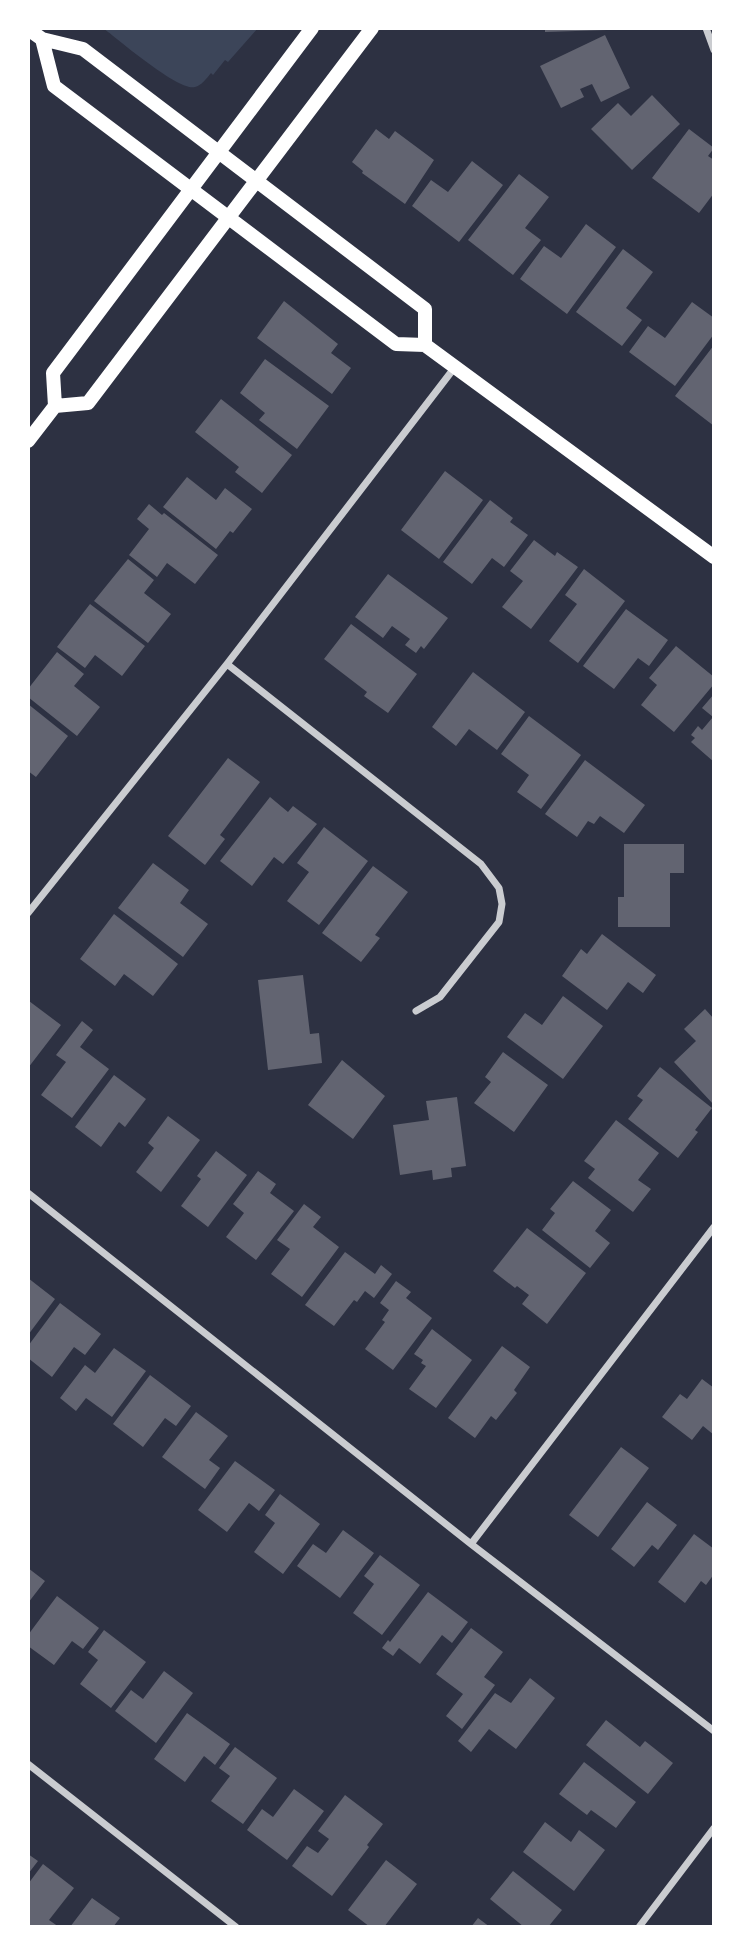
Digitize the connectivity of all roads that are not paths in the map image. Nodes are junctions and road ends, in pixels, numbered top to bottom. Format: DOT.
graph roads {
  1 [pos="313,28"];
  2 [pos="372,28"];
  3 [pos="706,28"];
  4 [pos="28,29"];
  5 [pos="42,39"];
  6 [pos="714,50"];
  7 [pos="219,152"];
  8 [pos="257,181"];
  9 [pos="190,189"];
  10 [pos="229,219"];
  11 [pos="425,345"];
  12 [pos="455,367"];
  13 [pos="55,406"];
  14 [pos="28,440"];
  15 [pos="714,557"];
  16 [pos="227,664"];
  17 [pos="28,913"];
  18 [pos="416,1011"];
  19 [pos="28,1194"];
  20 [pos="714,1227"];
  21 [pos="471,1544"];
  22 [pos="714,1731"];
  23 [pos="28,1764"];
  24 [pos="714,1828"];
  25 [pos="236,1927"];
  26 [pos="639,1927"];
  1 -- 7 [label="main road"];
  2 -- 8 [label="main road"];
  3 -- 6 [label="street"];
  4 -- 5 [label="main road"];
  5 -- 7 [label="main road"];
  5 -- 9 [label="main road"];
  7 -- 8 [label="main road"];
  7 -- 9 [label="main road"];
  8 -- 10 [label="main road"];
  8 -- 11 [label="main road"];
  9 -- 10 [label="main road"];
  9 -- 13 [label="main road"];
  10 -- 11 [label="main road"];
  10 -- 13 [label="main road"];
  11 -- 12 [label="main road"];
  12 -- 15 [label="main road"];
  12 -- 16 [label="street"];
  13 -- 14 [label="main road"];
  16 -- 17 [label="street"];
  16 -- 18 [label="street"];
  19 -- 21 [label="street"];
  20 -- 21 [label="street"];
  21 -- 22 [label="street"];
  23 -- 25 [label="street"];
  24 -- 26 [label="street"];
}
